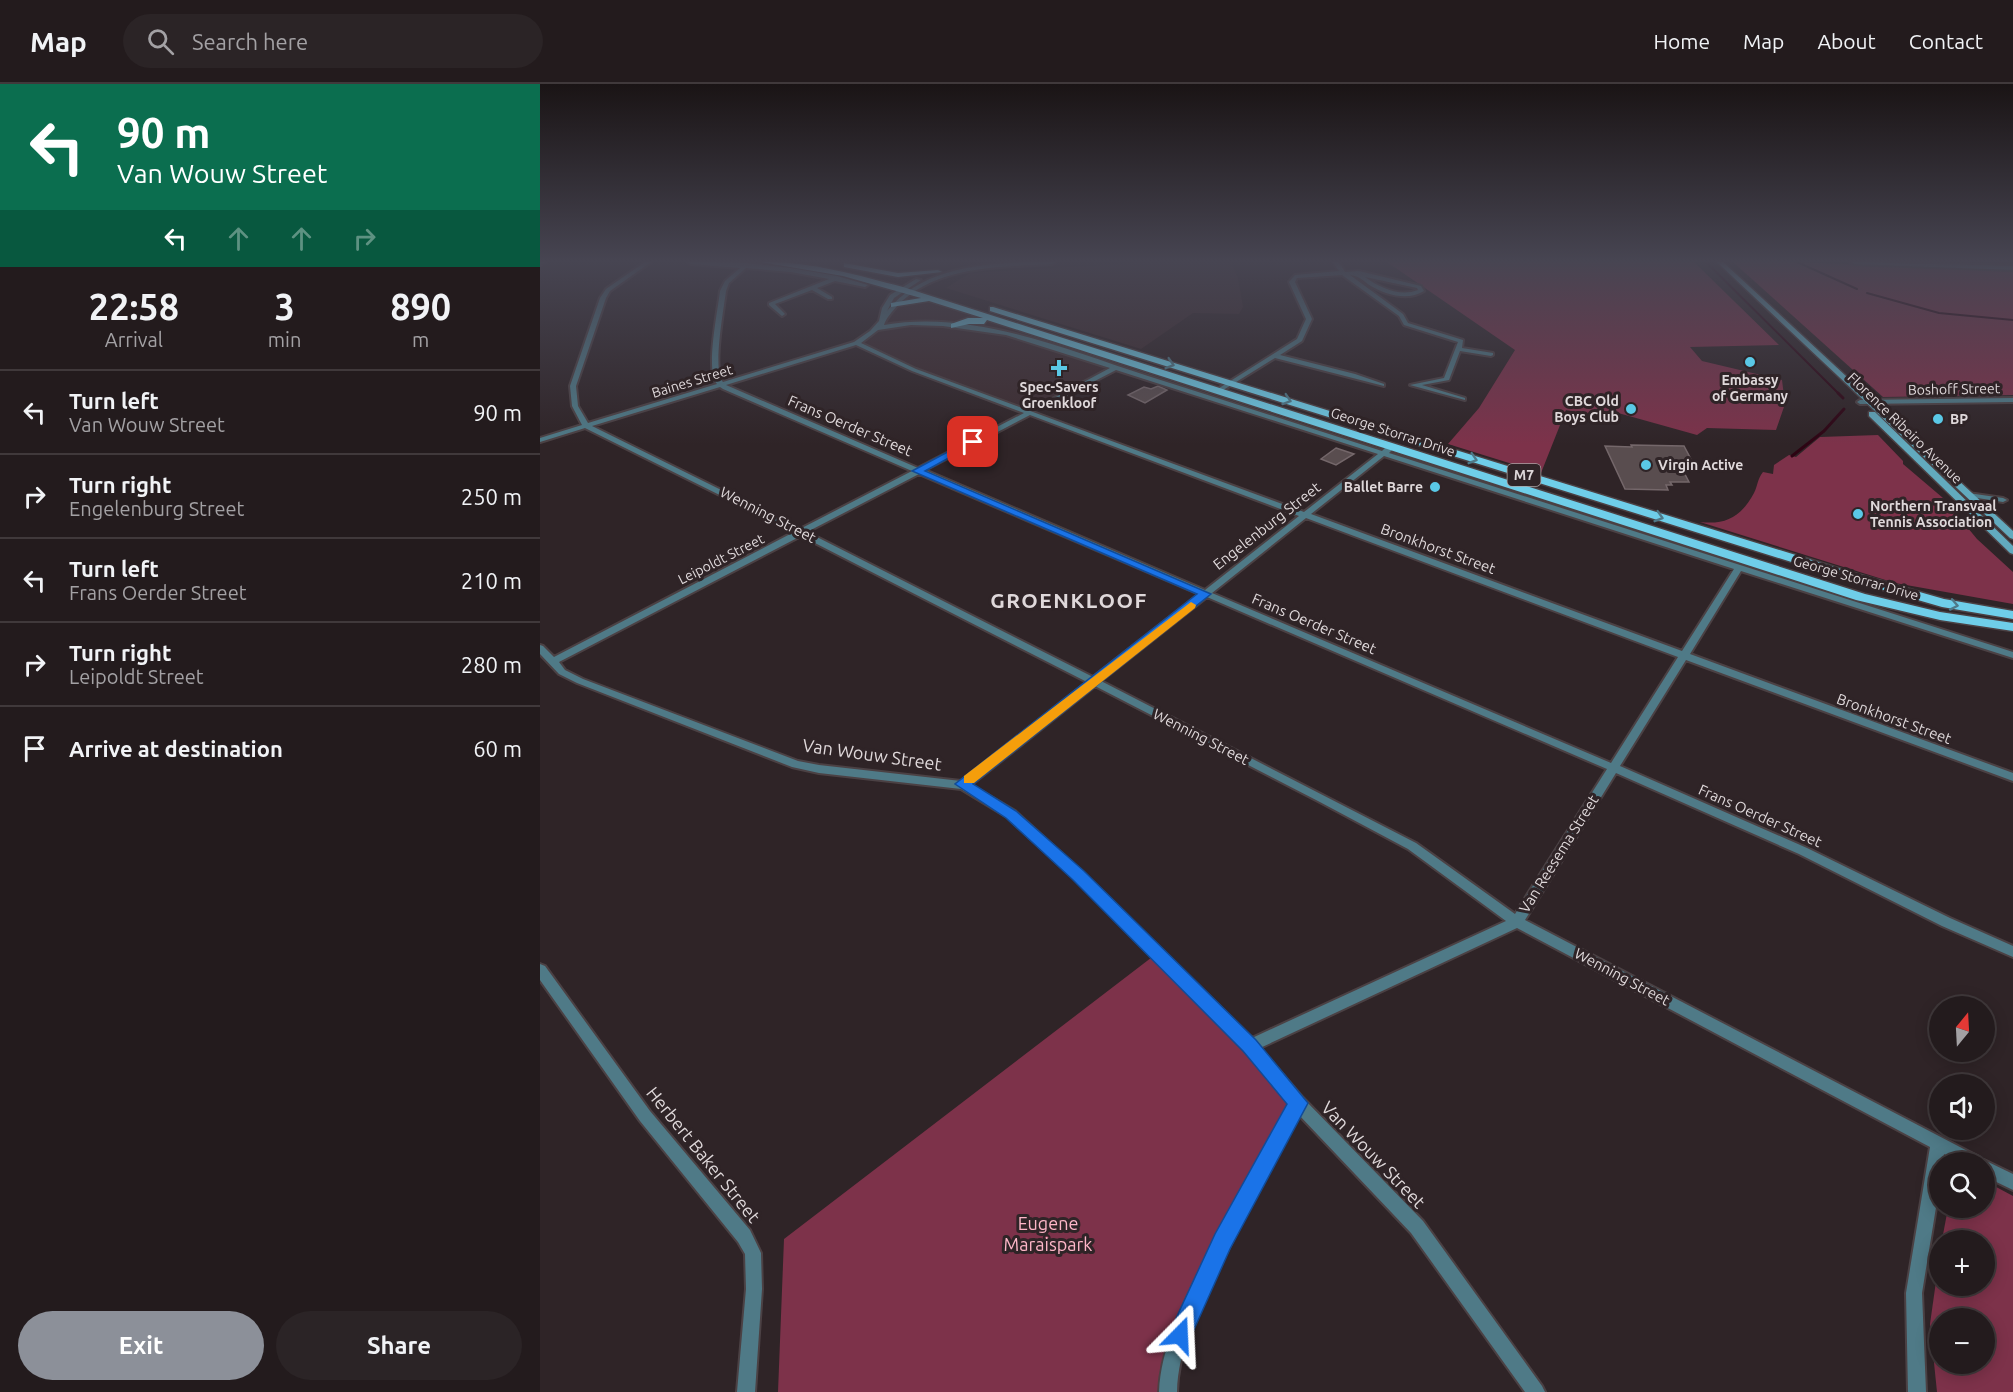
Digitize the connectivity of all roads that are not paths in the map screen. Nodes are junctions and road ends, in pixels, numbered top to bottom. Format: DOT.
graph roads {
  1 [pos="594,323"];
  2 [pos="718,323"];
  3 [pos="881,323"];
  4 [pos="882,323"];
  5 [pos="966,323"];
  6 [pos="992,323"];
  7 [pos="1003,323"];
  8 [pos="1032,323"];
  9 [pos="1310,323"];
  10 [pos="1406,323"];
  11 [pos="1784,323"];
  12 [pos="1784,323"];
  13 [pos="880,326"];
  14 [pos="954,326"];
  15 [pos="1454,328"];
  16 [pos="1024,330"];
  17 [pos="1448,336"];
  18 [pos="856,343"];
  19 [pos="1459,350"];
  20 [pos="1491,354"];
  21 [pos="1274,356"];
  22 [pos="1117,368"];
  23 [pos="1231,382"];
  24 [pos="720,385"];
  25 [pos="1382,385"];
  26 [pos="1218,391"];
  27 [pos="1463,399"];
  28 [pos="2013,400"];
  29 [pos="1860,402"];
  30 [pos="1872,402"];
  31 [pos="1041,407"];
  32 [pos="1029,413"];
  33 [pos="1326,413"];
  34 [pos="586,426"];
  35 [pos="540,440"];
  36 [pos="1912,440"];
  37 [pos="1418,442"];
  38 [pos="1388,450"];
  39 [pos="1913,455"];
  40 [pos="917,471"];
  41 [pos="1536,478"];
  42 [pos="1509,485"];
  43 [pos="1971,495"];
  44 [pos="1543,496"];
  45 [pos="2003,500"];
  46 [pos="2013,500"];
  47 [pos="1982,504"];
  48 [pos="1305,515"];
  49 [pos="801,532"];
  50 [pos="2013,536"];
  51 [pos="2013,551"];
  52 [pos="1739,568"];
  53 [pos="1205,594"];
  54 [pos="2013,615"];
  55 [pos="2013,629"];
  56 [pos="540,648"];
  57 [pos="1684,655"];
  58 [pos="2013,655"];
  59 [pos="552,662"];
  60 [pos="1092,682"];
  61 [pos="1614,768"];
  62 [pos="2013,777"];
  63 [pos="963,784"];
  64 [pos="1517,922"];
  65 [pos="2013,952"];
  66 [pos="540,970"];
  67 [pos="1250,1046"];
  68 [pos="1298,1103"];
  69 [pos="1938,1144"];
  70 [pos="1954,1152"];
  71 [pos="1995,1173"];
  72 [pos="2013,1182"];
  73 [pos="746,1392"];
  74 [pos="1168,1392"];
  75 [pos="1536,1392"];
  76 [pos="1917,1392"];
  1 -- 34 [label="street"];
  2 -- 24 [label="street"];
  3 -- 13 [label="street"];
  4 -- 13 [label="street, Baines Street"];
  5 -- 14 [label="main road"];
  6 -- 16 [label="main road"];
  7 -- 16 [label="main road, George Storrar Drive / M7"];
  8 -- 23 [label="main road, George Storrar Drive / M7, one-way"];
  9 -- 21 [label="street"];
  10 -- 17 [label="street"];
  11 -- 30 [label="main road, Florence Ribeiro Avenue"];
  12 -- 29 [label="main road, Florence Ribeiro Avenue"];
  13 -- 14 [label="street, George Storrar Drive"];
  13 -- 18 [label="street, Baines Street"];
  14 -- 22 [label="street, George Storrar Drive"];
  15 -- 17 [label="street"];
  16 -- 26 [label="main road, George Storrar Drive / M7"];
  17 -- 19 [label="street"];
  18 -- 24 [label="street, Baines Street"];
  18 -- 32 [label="street, Bronkhorst Street"];
  19 -- 20 [label="street"];
  19 -- 27 [label="street"];
  21 -- 23 [label="street"];
  21 -- 25 [label="street"];
  22 -- 31 [label="street"];
  22 -- 38 [label="street, George Storrar Drive"];
  23 -- 26 [label="street"];
  23 -- 33 [label="main road, George Storrar Drive / M7, one-way"];
  24 -- 34 [label="street, Baines Street"];
  24 -- 40 [label="street, Frans Oerder Street"];
  26 -- 38 [label="main road, George Storrar Drive / M7"];
  28 -- 30 [label="street, Boshoff Street"];
  29 -- 30 [label="street, Boshoff Street"];
  29 -- 39 [label="main road, Florence Ribeiro Avenue"];
  30 -- 36 [label="main road, Florence Ribeiro Avenue"];
  32 -- 40 [label="street, Leipoldt Street"];
  32 -- 48 [label="street, Bronkhorst Street"];
  33 -- 37 [label="main road, George Storrar Drive / M7"];
  33 -- 38 [label="main road"];
  34 -- 35 [label="street, Baines Street"];
  34 -- 49 [label="street, Wenning Street"];
  36 -- 39 [label="main road"];
  36 -- 43 [label="main road, Florence Ribeiro Avenue"];
  37 -- 38 [label="main road"];
  37 -- 41 [label="main road, George Storrar Drive / M7, one-way"];
  38 -- 42 [label="main road, George Storrar Drive / M7"];
  38 -- 48 [label="street, Engelenburg Street"];
  38 -- 52 [label="street, George Storrar Drive"];
  39 -- 51 [label="main road, Florence Ribeiro Avenue"];
  40 -- 49 [label="street, Leipoldt Street"];
  40 -- 53 [label="street, Frans Oerder Street"];
  41 -- 42 [label="main road"];
  41 -- 44 [label="main road"];
  41 -- 54 [label="main road, George Storrar Drive / M7, one-way"];
  42 -- 44 [label="main road, George Storrar Drive / M7"];
  43 -- 45 [label="street"];
  43 -- 47 [label="main road, Florence Ribeiro Avenue"];
  44 -- 55 [label="main road, George Storrar Drive / M7"];
  45 -- 46 [label="street"];
  45 -- 47 [label="street"];
  47 -- 50 [label="main road, Florence Ribeiro Avenue"];
  48 -- 53 [label="street, Engelenburg Street"];
  48 -- 57 [label="street, Bronkhorst Street"];
  49 -- 59 [label="street, Leipoldt Street"];
  49 -- 60 [label="street, Wenning Street"];
  52 -- 57 [label="street, Van Reesema Street"];
  52 -- 58 [label="street, George Storrar Drive"];
  53 -- 60 [label="street, Engelenburg Street"];
  53 -- 61 [label="street, Frans Oerder Street"];
  56 -- 59 [label="street, Van Wouw Street"];
  57 -- 61 [label="street, Van Reesema Street"];
  57 -- 62 [label="street, Bronkhorst Street"];
  59 -- 63 [label="street, Van Wouw Street"];
  60 -- 63 [label="street, Engelenburg Street"];
  60 -- 64 [label="street, Wenning Street"];
  61 -- 64 [label="street, Van Reesema Street"];
  61 -- 65 [label="street, Frans Oerder Street"];
  63 -- 67 [label="street, Van Wouw Street"];
  64 -- 67 [label="street, Van Reesema Street"];
  64 -- 69 [label="street, Wenning Street"];
  66 -- 73 [label="street, Herbert Baker Street"];
  67 -- 68 [label="street, Van Wouw Street"];
  68 -- 74 [label="street"];
  68 -- 75 [label="street, Van Wouw Street"];
  69 -- 70 [label="street, Wenning Street"];
  69 -- 76 [label="street"];
  71 -- 72 [label="street"];
}
